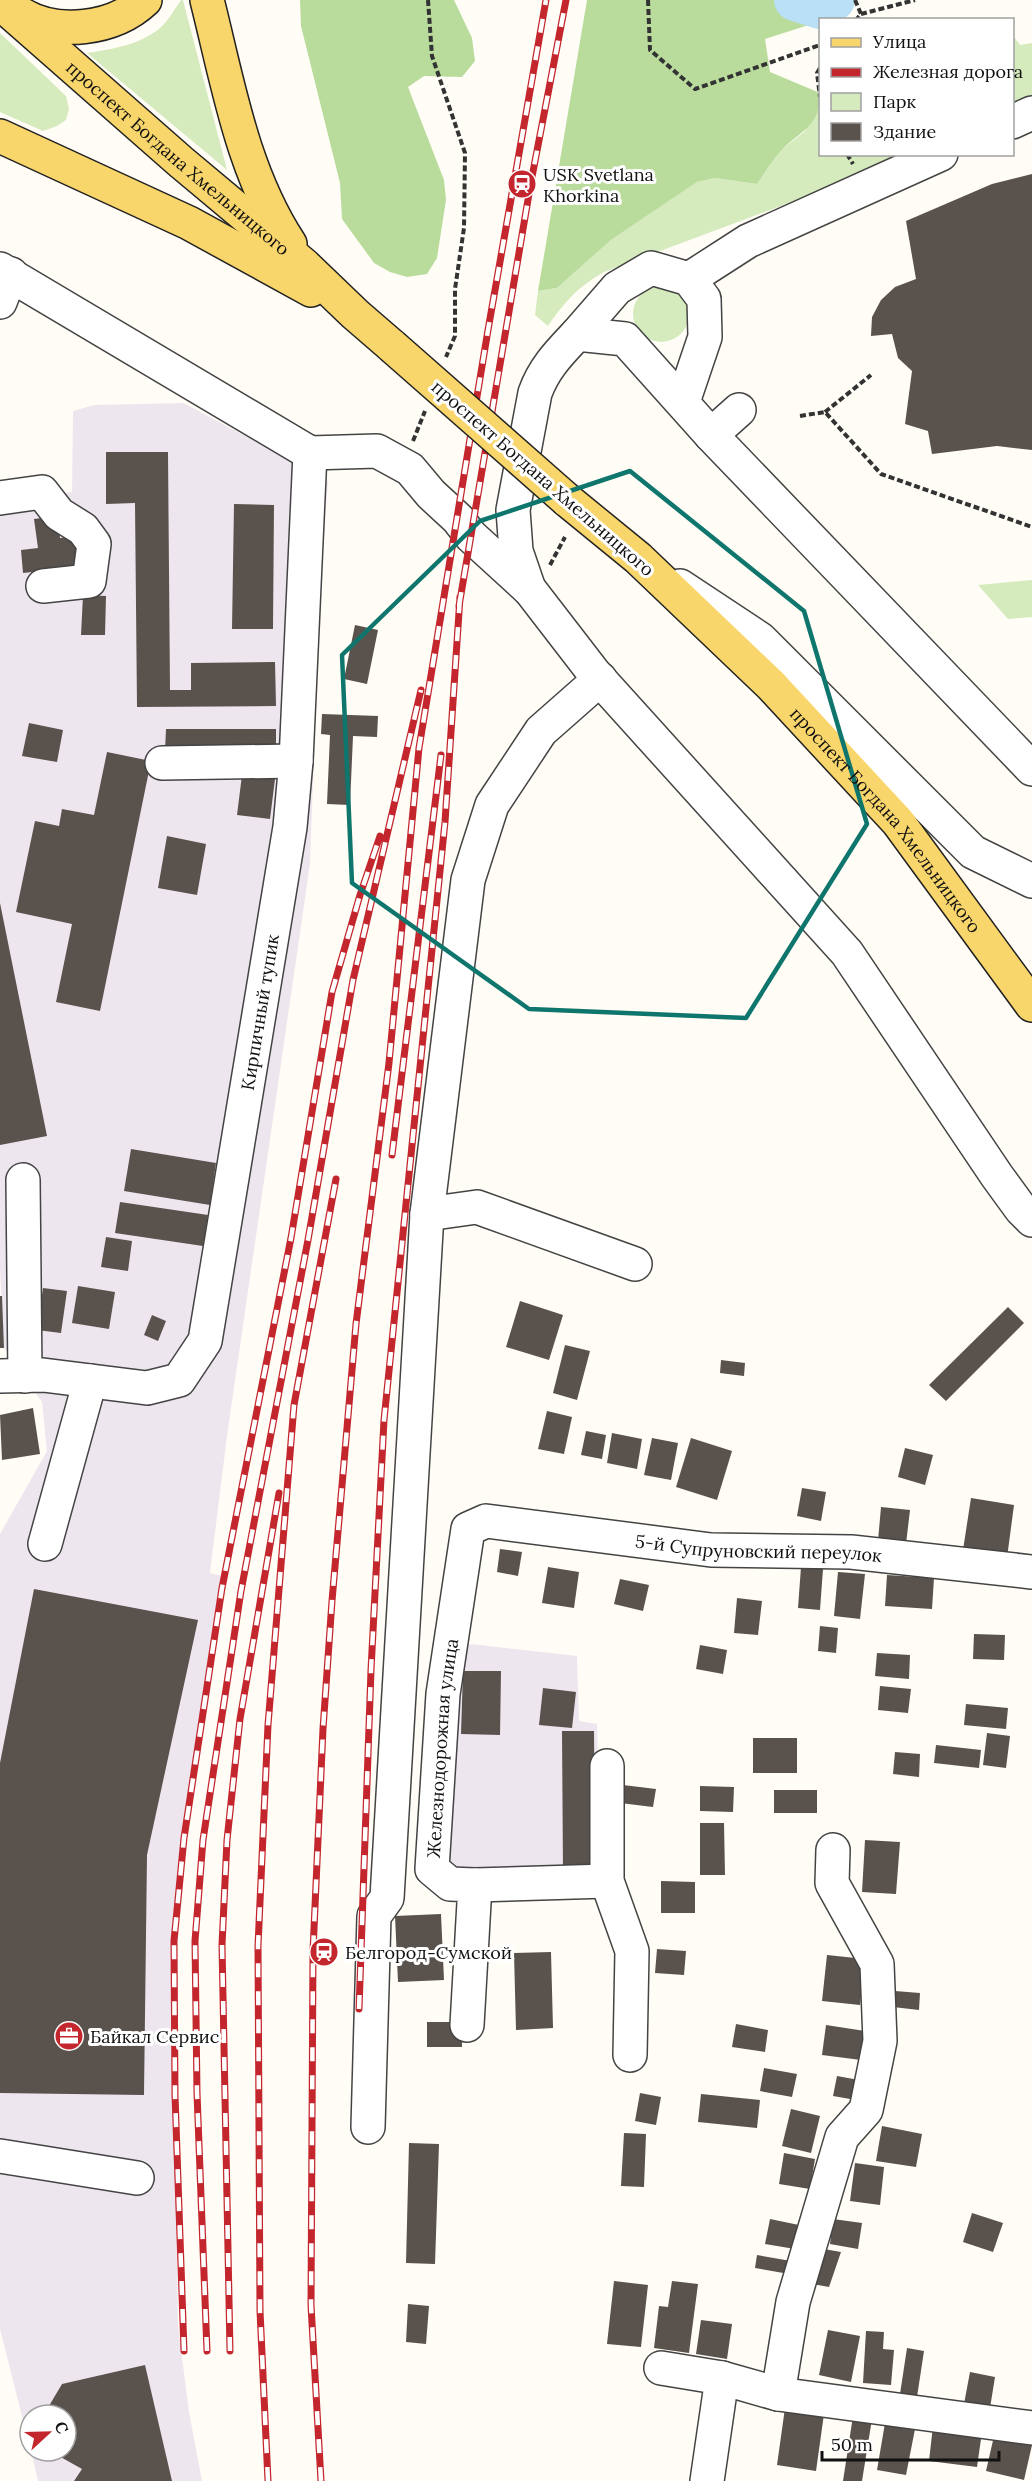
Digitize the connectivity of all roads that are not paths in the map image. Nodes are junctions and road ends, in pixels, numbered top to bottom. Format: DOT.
graph roads {
  1 [pos="145,0"];
  2 [pos="207,0"];
  3 [pos="0,2"];
  4 [pos="1032,113"];
  5 [pos="1014,121"];
  6 [pos="0,136"];
  7 [pos="937,156"];
  8 [pos="304,265"];
  9 [pos="4,282"];
  10 [pos="696,289"];
  11 [pos="355,314"];
  12 [pos="577,334"];
  13 [pos="683,402"];
  14 [pos="739,410"];
  15 [pos="711,435"];
  16 [pos="310,453"];
  17 [pos="0,498"];
  18 [pos="638,558"];
  19 [pos="541,582"];
  20 [pos="43,586"];
  21 [pos="600,680"];
  22 [pos="296,761"];
  23 [pos="162,763"];
  24 [pos="1032,769"];
  25 [pos="1032,881"];
  26 [pos="1032,1005"];
  27 [pos="23,1180"];
  28 [pos="427,1214"];
  29 [pos="1032,1220"];
  30 [pos="635,1264"];
  31 [pos="12,1376"];
  32 [pos="90,1381"];
  33 [pos="486,1521"];
  34 [pos="45,1544"];
  35 [pos="1032,1572"];
  36 [pos="607,1766"];
  37 [pos="833,1850"];
  38 [pos="607,1881"];
  39 [pos="475,1885"];
  40 [pos="467,2025"];
  41 [pos="630,2055"];
  42 [pos="368,2127"];
  43 [pos="0,2156"];
  44 [pos="137,2178"];
  45 [pos="661,2368"];
  46 [pos="722,2378"];
  47 [pos="778,2394"];
  48 [pos="1032,2428"];
  49 [pos="707,2481"];
  1 -- 3 [label="main road"];
  2 -- 8 [label="main road"];
  3 -- 8 [label="main road, проспект Богдана Хмельницкого"];
  4 -- 5 [label="street"];
  6 -- 11 [label="main road"];
  7 -- 10 [label="street"];
  8 -- 11 [label="main road, проспект Богдана Хмельницкого"];
  9 -- 16 [label="street"];
  10 -- 12 [label="street"];
  10 -- 13 [label="street"];
  11 -- 18 [label="main road, проспект Богдана Хмельницкого, bridge"];
  12 -- 13 [label="street"];
  12 -- 19 [label="street"];
  13 -- 15 [label="street"];
  14 -- 15 [label="street"];
  15 -- 24 [label="street"];
  16 -- 19 [label="street"];
  16 -- 22 [label="street, Кирпичный тупик"];
  17 -- 20 [label="street"];
  18 -- 25 [label="street"];
  18 -- 26 [label="main road, проспект Богдана Хмельницкого"];
  19 -- 21 [label="street"];
  21 -- 28 [label="street"];
  21 -- 29 [label="street"];
  22 -- 23 [label="street"];
  22 -- 32 [label="street, Кирпичный тупик"];
  27 -- 31 [label="street"];
  28 -- 30 [label="street"];
  28 -- 42 [label="street"];
  31 -- 32 [label="street, Кирпичный тупик"];
  32 -- 34 [label="street"];
  33 -- 35 [label="street, 5-й Супруновский переулок"];
  33 -- 39 [label="street, Железнодорожная улица"];
  36 -- 38 [label="street"];
  37 -- 47 [label="street"];
  38 -- 39 [label="street"];
  38 -- 41 [label="street"];
  39 -- 40 [label="street"];
  43 -- 44 [label="street"];
  45 -- 46 [label="street"];
  46 -- 47 [label="street"];
  46 -- 49 [label="street"];
  47 -- 48 [label="street"];
}
